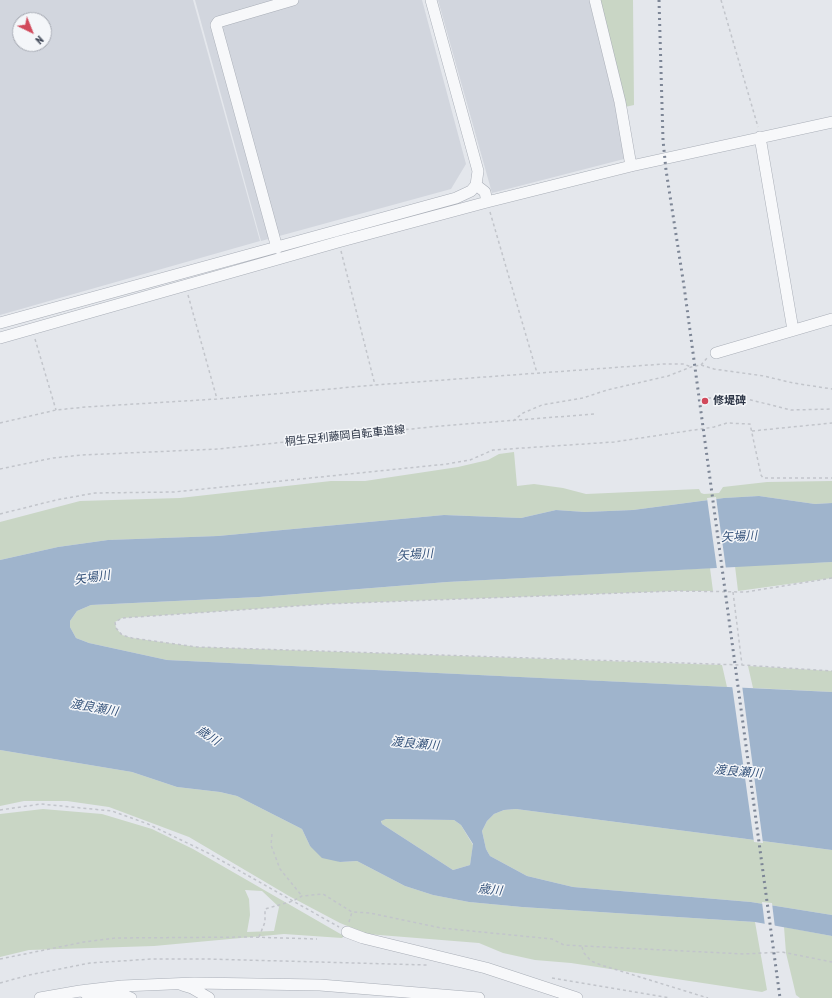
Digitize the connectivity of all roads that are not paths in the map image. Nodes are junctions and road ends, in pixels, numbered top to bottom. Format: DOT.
graph roads {
  1 [pos="293,0"];
  2 [pos="431,0"];
  3 [pos="596,0"];
  4 [pos="832,122"];
  5 [pos="760,137"];
  6 [pos="631,166"];
  7 [pos="476,185"];
  8 [pos="488,202"];
  9 [pos="277,248"];
  10 [pos="832,319"];
  11 [pos="0,323"];
  12 [pos="793,330"];
  13 [pos="0,338"];
  14 [pos="716,353"];
  15 [pos="347,932"];
  16 [pos="174,983"];
  17 [pos="80,991"];
  18 [pos="40,998"];
  19 [pos="131,998"];
  20 [pos="209,998"];
  21 [pos="479,998"];
  22 [pos="577,998"];
  1 -- 9 [label="street"];
  2 -- 7 [label="street"];
  3 -- 6 [label="street"];
  4 -- 5 [label="street"];
  5 -- 6 [label="street"];
  5 -- 12 [label="street"];
  6 -- 8 [label="street"];
  7 -- 8 [label="street"];
  7 -- 9 [label="street"];
  8 -- 13 [label="street"];
  9 -- 11 [label="street"];
  10 -- 12 [label="street"];
  12 -- 14 [label="street"];
  15 -- 22 [label="street"];
  16 -- 17 [label="street"];
  16 -- 20 [label="street"];
  16 -- 21 [label="street"];
  17 -- 18 [label="street"];
  17 -- 19 [label="street"];
}
